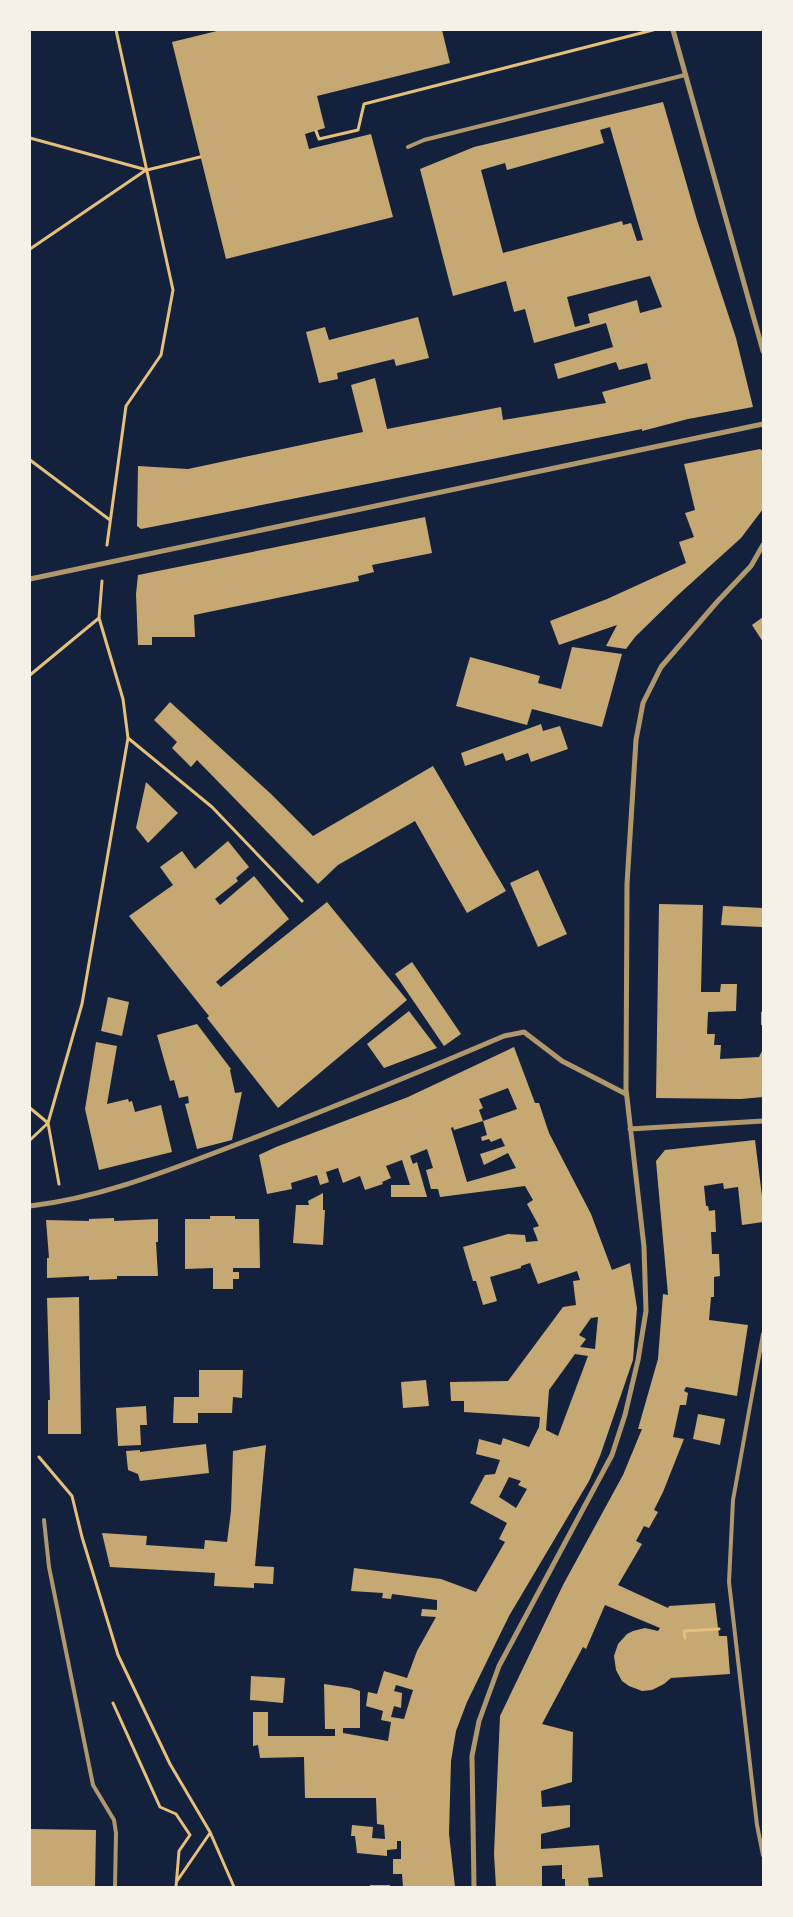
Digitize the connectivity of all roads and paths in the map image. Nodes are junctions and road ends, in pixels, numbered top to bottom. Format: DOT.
graph roads {
  1 [pos="116,30"];
  2 [pos="653,30"];
  3 [pos="673,30"];
  4 [pos="685,74"];
  5 [pos="316,131"];
  6 [pos="30,138"];
  7 [pos="408,147"];
  8 [pos="200,157"];
  9 [pos="147,170"];
  10 [pos="30,249"];
  11 [pos="763,351"];
  12 [pos="763,424"];
  13 [pos="30,460"];
  14 [pos="110,521"];
  15 [pos="763,545"];
  16 [pos="104,564"];
  17 [pos="30,579"];
  18 [pos="99,618"];
  19 [pos="30,675"];
  20 [pos="128,738"];
  21 [pos="302,901"];
  22 [pos="626,1094"];
  23 [pos="30,1108"];
  24 [pos="763,1121"];
  25 [pos="48,1123"];
  26 [pos="630,1129"];
  27 [pos="30,1140"];
  28 [pos="63,1201"];
  29 [pos="30,1206"];
  30 [pos="763,1334"];
  31 [pos="39,1457"];
  32 [pos="44,1520"];
  33 [pos="734,1628"];
  34 [pos="685,1638"];
  35 [pos="113,1703"];
  36 [pos="210,1832"];
  37 [pos="763,1855"];
  38 [pos="176,1885"];
  39 [pos="115,1887"];
  40 [pos="234,1887"];
  41 [pos="474,1887"];
  1 -- 9 [label="path"];
  2 -- 5 [label="path"];
  3 -- 4 [label="street"];
  4 -- 7 [label="lane"];
  4 -- 11 [label="street"];
  6 -- 9 [label="path"];
  8 -- 9 [label="path"];
  9 -- 10 [label="path"];
  9 -- 14 [label="path"];
  12 -- 16 [label="street"];
  13 -- 14 [label="path"];
  14 -- 16 [label="path"];
  15 -- 22 [label="street"];
  16 -- 17 [label="street"];
  16 -- 18 [label="path"];
  18 -- 19 [label="path"];
  18 -- 20 [label="path"];
  20 -- 21 [label="path"];
  20 -- 25 [label="path"];
  22 -- 26 [label="street"];
  22 -- 28 [label="street"];
  23 -- 25 [label="path"];
  24 -- 26 [label="street"];
  25 -- 27 [label="path"];
  25 -- 28 [label="path"];
  26 -- 41 [label="street"];
  28 -- 29 [label="street"];
  30 -- 33 [label="lane"];
  31 -- 36 [label="path"];
  32 -- 39 [label="lane"];
  33 -- 34 [label="path"];
  33 -- 37 [label="lane"];
  35 -- 38 [label="path"];
  36 -- 38 [label="path"];
  36 -- 40 [label="path"];
}
